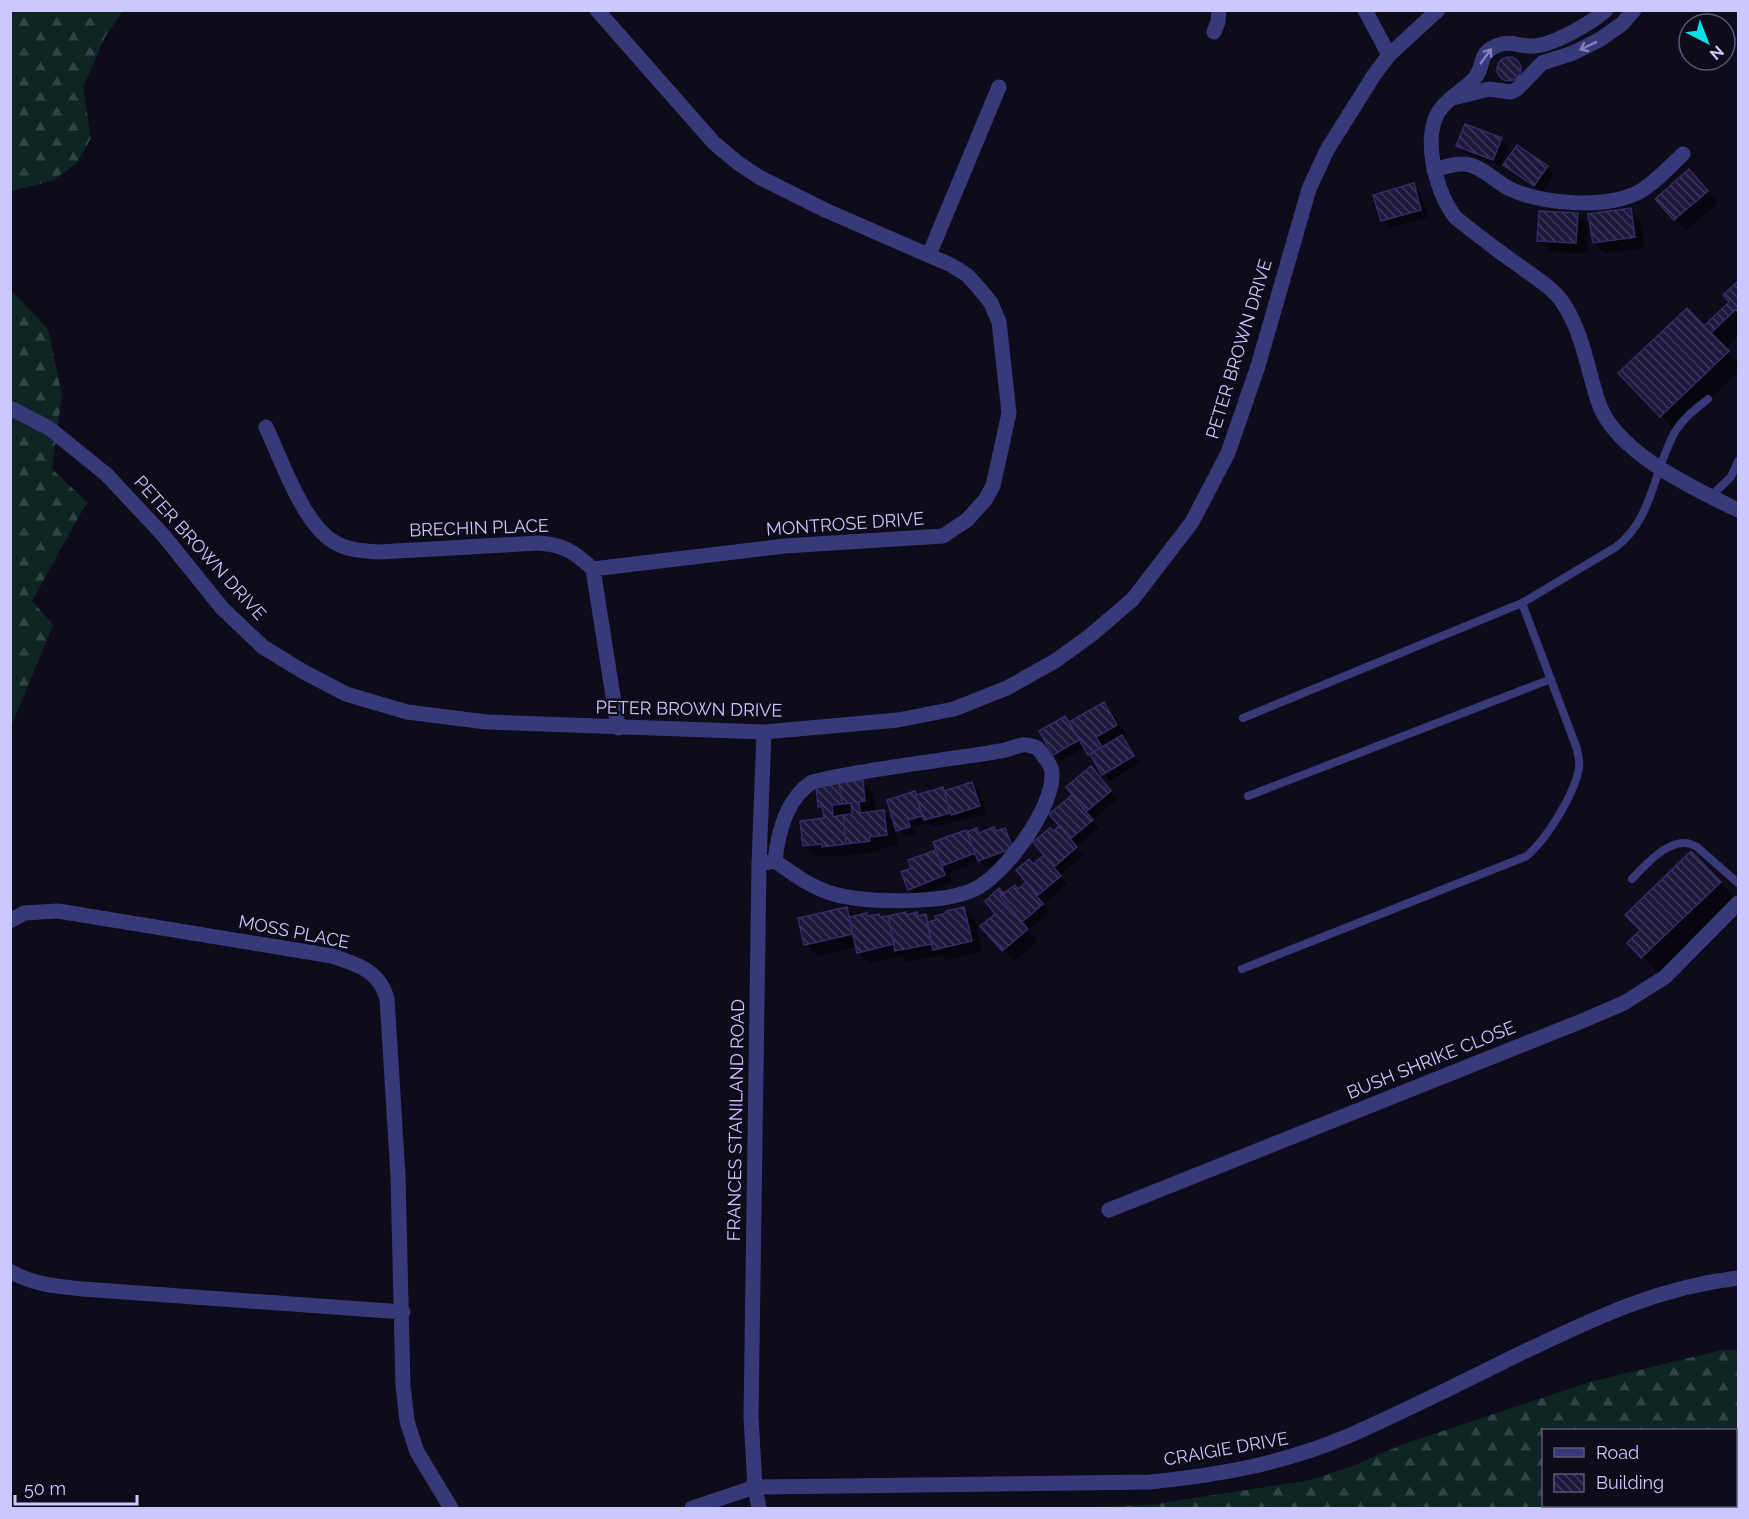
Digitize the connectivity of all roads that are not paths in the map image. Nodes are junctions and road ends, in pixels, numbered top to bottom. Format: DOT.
graph roads {
  1 [pos="597,10"];
  2 [pos="1219,10"];
  3 [pos="1365,10"];
  4 [pos="1438,10"];
  5 [pos="1606,10"];
  6 [pos="1634,10"];
  7 [pos="1214,32"];
  8 [pos="1389,56"];
  9 [pos="999,87"];
  10 [pos="1450,99"];
  11 [pos="1683,154"];
  12 [pos="1434,170"];
  13 [pos="929,255"];
  14 [pos="1708,399"];
  15 [pos="10,408"];
  16 [pos="266,428"];
  17 [pos="1738,461"];
  18 [pos="1659,467"];
  19 [pos="1711,496"];
  20 [pos="1738,510"];
  21 [pos="593,569"];
  22 [pos="1522,603"];
  23 [pos="1551,679"];
  24 [pos="1243,718"];
  25 [pos="618,728"];
  26 [pos="764,732"];
  27 [pos="1248,796"];
  28 [pos="767,862"];
  29 [pos="1632,879"];
  30 [pos="1738,883"];
  31 [pos="1738,903"];
  32 [pos="10,921"];
  33 [pos="1242,969"];
  34 [pos="1109,1210"];
  35 [pos="10,1271"];
  36 [pos="1738,1278"];
  37 [pos="403,1312"];
  38 [pos="755,1487"];
  39 [pos="451,1509"];
  40 [pos="692,1509"];
  41 [pos="759,1509"];
  1 -- 13 [label="street, MONTROSE DRIVE"];
  2 -- 7 [label="street"];
  3 -- 8 [label="street"];
  4 -- 8 [label="street, PETER BROWN DRIVE"];
  10 -- 5 [label="street, one-way"];
  6 -- 10 [label="street, one-way"];
  8 -- 26 [label="street, PETER BROWN DRIVE"];
  9 -- 13 [label="street"];
  10 -- 12 [label="street"];
  11 -- 12 [label="street"];
  12 -- 18 [label="street"];
  13 -- 21 [label="street, MONTROSE DRIVE"];
  14 -- 18 [label="lane"];
  15 -- 25 [label="street, PETER BROWN DRIVE"];
  16 -- 21 [label="street, BRECHIN PLACE"];
  17 -- 19 [label="lane"];
  18 -- 19 [label="street"];
  18 -- 22 [label="lane"];
  19 -- 20 [label="street"];
  21 -- 25 [label="street"];
  22 -- 23 [label="lane"];
  22 -- 24 [label="lane"];
  23 -- 27 [label="lane"];
  23 -- 33 [label="lane"];
  25 -- 26 [label="street, PETER BROWN DRIVE"];
  26 -- 28 [label="street, FRANCES STANILAND ROAD"];
  28 -- 28 [label="street"];
  28 -- 38 [label="street, FRANCES STANILAND ROAD"];
  29 -- 30 [label="lane"];
  31 -- 34 [label="street, BUSH SHRIKE CLOSE"];
  32 -- 37 [label="street, MOSS PLACE"];
  35 -- 37 [label="street"];
  36 -- 38 [label="street, CRAIGIE DRIVE"];
  37 -- 39 [label="street, MOSS PLACE"];
  38 -- 40 [label="street, CRAIGIE DRIVE"];
  38 -- 41 [label="street, FRANCES STANILAND ROAD"];
}
